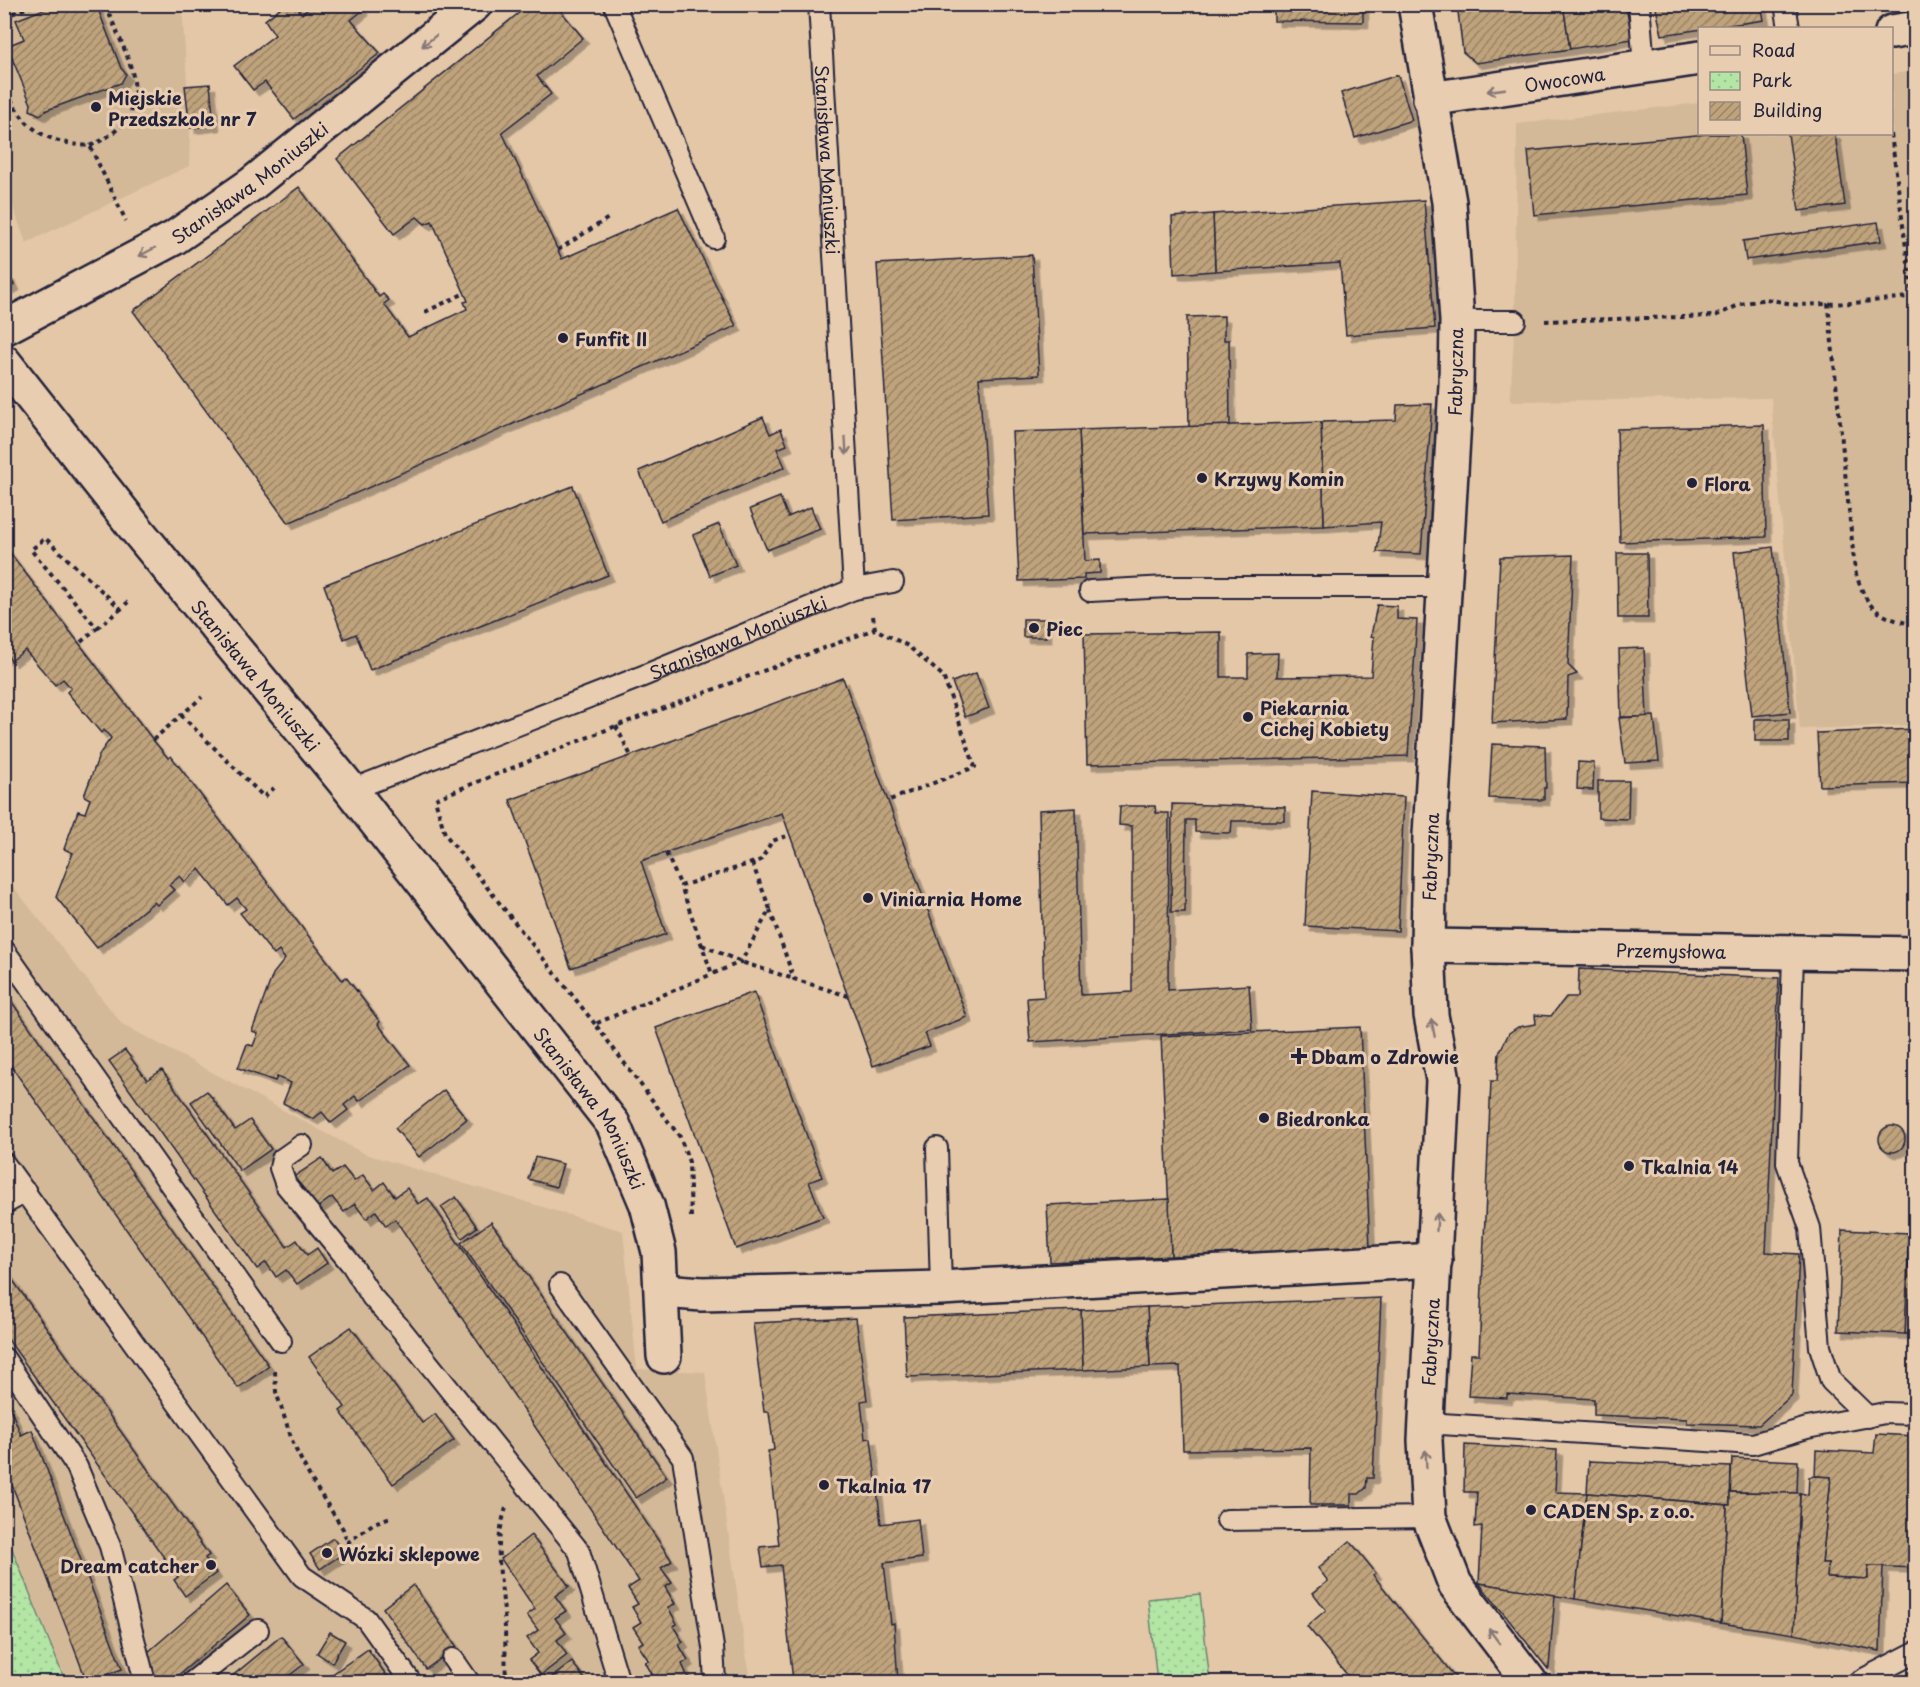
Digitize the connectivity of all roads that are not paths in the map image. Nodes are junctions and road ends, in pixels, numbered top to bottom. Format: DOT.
graph roads {
  1 [pos="475,4"];
  2 [pos="614,4"];
  3 [pos="819,4"];
  4 [pos="1415,4"];
  5 [pos="1639,4"];
  6 [pos="1785,4"];
  7 [pos="1789,27"];
  8 [pos="1916,28"];
  9 [pos="1893,32"];
  10 [pos="1698,58"];
  11 [pos="1644,66"];
  12 [pos="1430,99"];
  13 [pos="714,238"];
  14 [pos="1457,321"];
  15 [pos="1515,321"];
  16 [pos="4,328"];
  17 [pos="4,362"];
  18 [pos="893,582"];
  19 [pos="1446,587"];
  20 [pos="854,589"];
  21 [pos="1090,591"];
  22 [pos="351,790"];
  23 [pos="1428,946"];
  24 [pos="4,950"];
  25 [pos="1793,954"];
  26 [pos="1916,954"];
  27 [pos="302,1145"];
  28 [pos="937,1148"];
  29 [pos="4,1163"];
  30 [pos="26,1192"];
  31 [pos="4,1204"];
  32 [pos="1435,1260"];
  33 [pos="560,1285"];
  34 [pos="941,1288"];
  35 [pos="663,1291"];
  36 [pos="282,1341"];
  37 [pos="664,1356"];
  38 [pos="4,1358"];
  39 [pos="1916,1414"];
  40 [pos="1868,1417"];
  41 [pos="1426,1423"];
  42 [pos="1430,1517"];
  43 [pos="1227,1520"];
  44 [pos="258,1630"];
  45 [pos="1916,1652"];
  46 [pos="453,1659"];
  47 [pos="145,1682"];
  48 [pos="192,1683"];
  49 [pos="411,1683"];
  50 [pos="469,1683"];
  51 [pos="620,1683"];
  52 [pos="715,1683"];
  53 [pos="1530,1683"];
  54 [pos="1858,1683"];
  1 -- 16 [label="street, Stanisława Moniuszki, one-way"];
  2 -- 13 [label="lane"];
  3 -- 20 [label="lane, Stanisława Moniuszki, one-way"];
  4 -- 12 [label="street, Fabryczna"];
  5 -- 11 [label="lane"];
  6 -- 7 [label="lane"];
  8 -- 9 [label="street"];
  10 -- 11 [label="street, Owocowa"];
  11 -- 12 [label="street, Owocowa, one-way"];
  12 -- 14 [label="street, Fabryczna"];
  14 -- 15 [label="lane"];
  14 -- 19 [label="street, Fabryczna"];
  17 -- 22 [label="street, Stanisława Moniuszki"];
  18 -- 20 [label="lane, Stanisława Moniuszki"];
  19 -- 21 [label="lane"];
  19 -- 23 [label="street, Fabryczna"];
  20 -- 22 [label="lane, Stanisława Moniuszki"];
  22 -- 35 [label="street, Stanisława Moniuszki"];
  23 -- 25 [label="street, Przemysłowa"];
  32 -- 23 [label="street, Fabryczna, one-way"];
  24 -- 36 [label="lane"];
  25 -- 26 [label="street, Przemysłowa"];
  25 -- 40 [label="lane"];
  27 -- 51 [label="lane"];
  28 -- 34 [label="lane"];
  29 -- 30 [label="lane"];
  30 -- 31 [label="lane"];
  30 -- 49 [label="lane"];
  32 -- 34 [label="street"];
  32 -- 41 [label="street, Fabryczna"];
  33 -- 52 [label="lane"];
  34 -- 35 [label="street"];
  35 -- 37 [label="street, Stanisława Moniuszki"];
  38 -- 47 [label="lane"];
  39 -- 40 [label="lane"];
  40 -- 41 [label="lane"];
  42 -- 41 [label="street, Fabryczna, one-way"];
  42 -- 43 [label="lane"];
  53 -- 42 [label="street, Fabryczna, one-way"];
  44 -- 48 [label="lane"];
  45 -- 54 [label="lane"];
  46 -- 50 [label="lane"];
}
